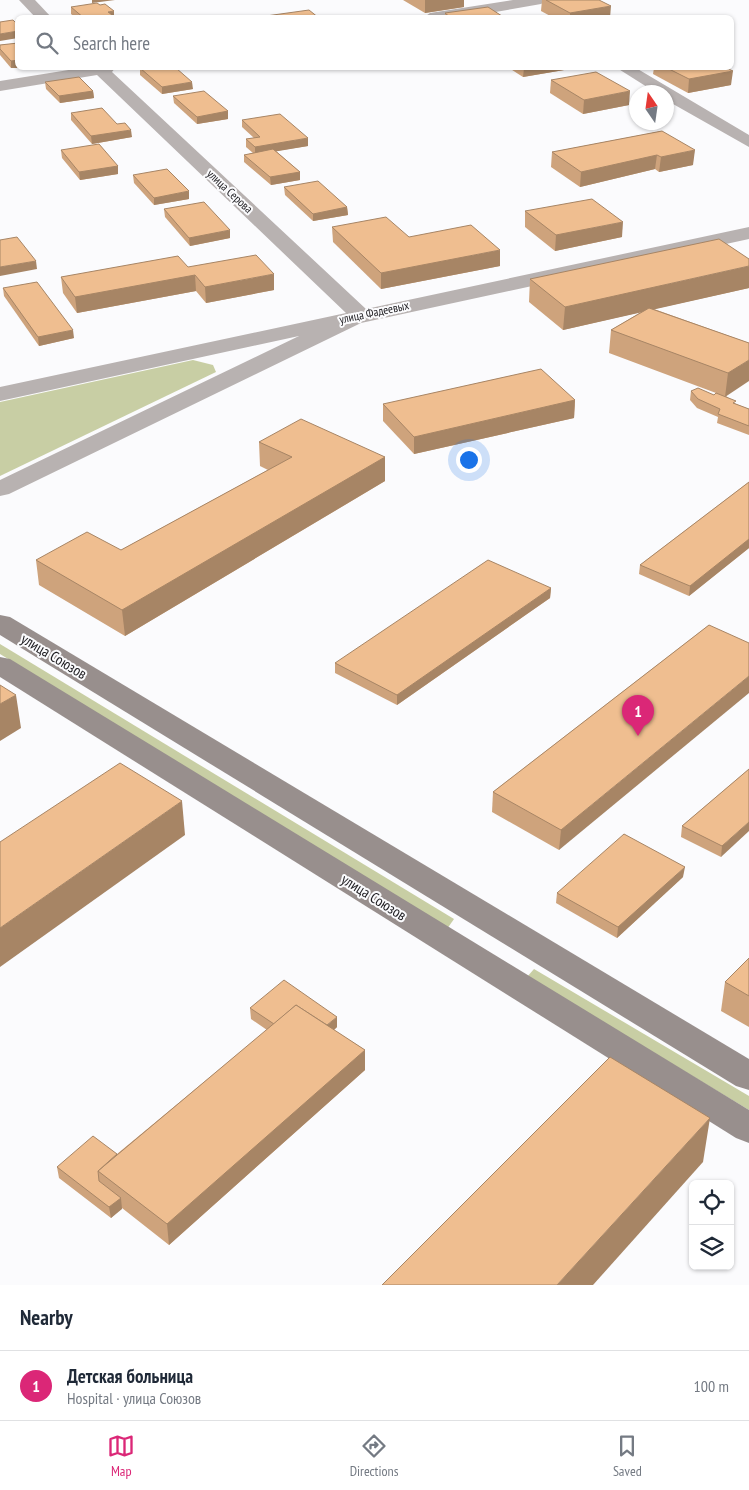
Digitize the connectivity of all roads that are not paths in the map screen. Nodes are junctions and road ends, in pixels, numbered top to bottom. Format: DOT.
graph roads {
  1 [pos="26,0"];
  2 [pos="541,0"];
  3 [pos="516,2"];
  4 [pos="42,15"];
  5 [pos="446,15"];
  6 [pos="537,15"];
  7 [pos="91,70"];
  8 [pos="104,70"];
  9 [pos="628,70"];
  10 [pos="653,85"];
  11 [pos="0,86"];
  12 [pos="674,98"];
  13 [pos="749,142"];
  14 [pos="749,233"];
  15 [pos="360,315"];
  16 [pos="0,394"];
  17 [pos="0,489"];
  18 [pos="0,624"];
  19 [pos="0,665"];
  20 [pos="494,923"];
  21 [pos="463,952"];
  22 [pos="749,1076"];
  23 [pos="749,1128"];
  1 -- 4 [label="street"];
  2 -- 3 [label="street"];
  3 -- 5 [label="street"];
  3 -- 6 [label="street"];
  7 -- 11 [label="street"];
  8 -- 15 [label="street, улица Серова"];
  9 -- 10 [label="street"];
  12 -- 13 [label="street"];
  14 -- 15 [label="street, улица Фадеевых"];
  15 -- 16 [label="street, улица Фадеевых"];
  15 -- 17 [label="street"];
  18 -- 20 [label="street, улица Союзов"];
  19 -- 21 [label="street, улица Союзов"];
  20 -- 21 [label="street"];
  20 -- 22 [label="street, улица Союзов"];
  21 -- 23 [label="street, улица Союзов"];
}
